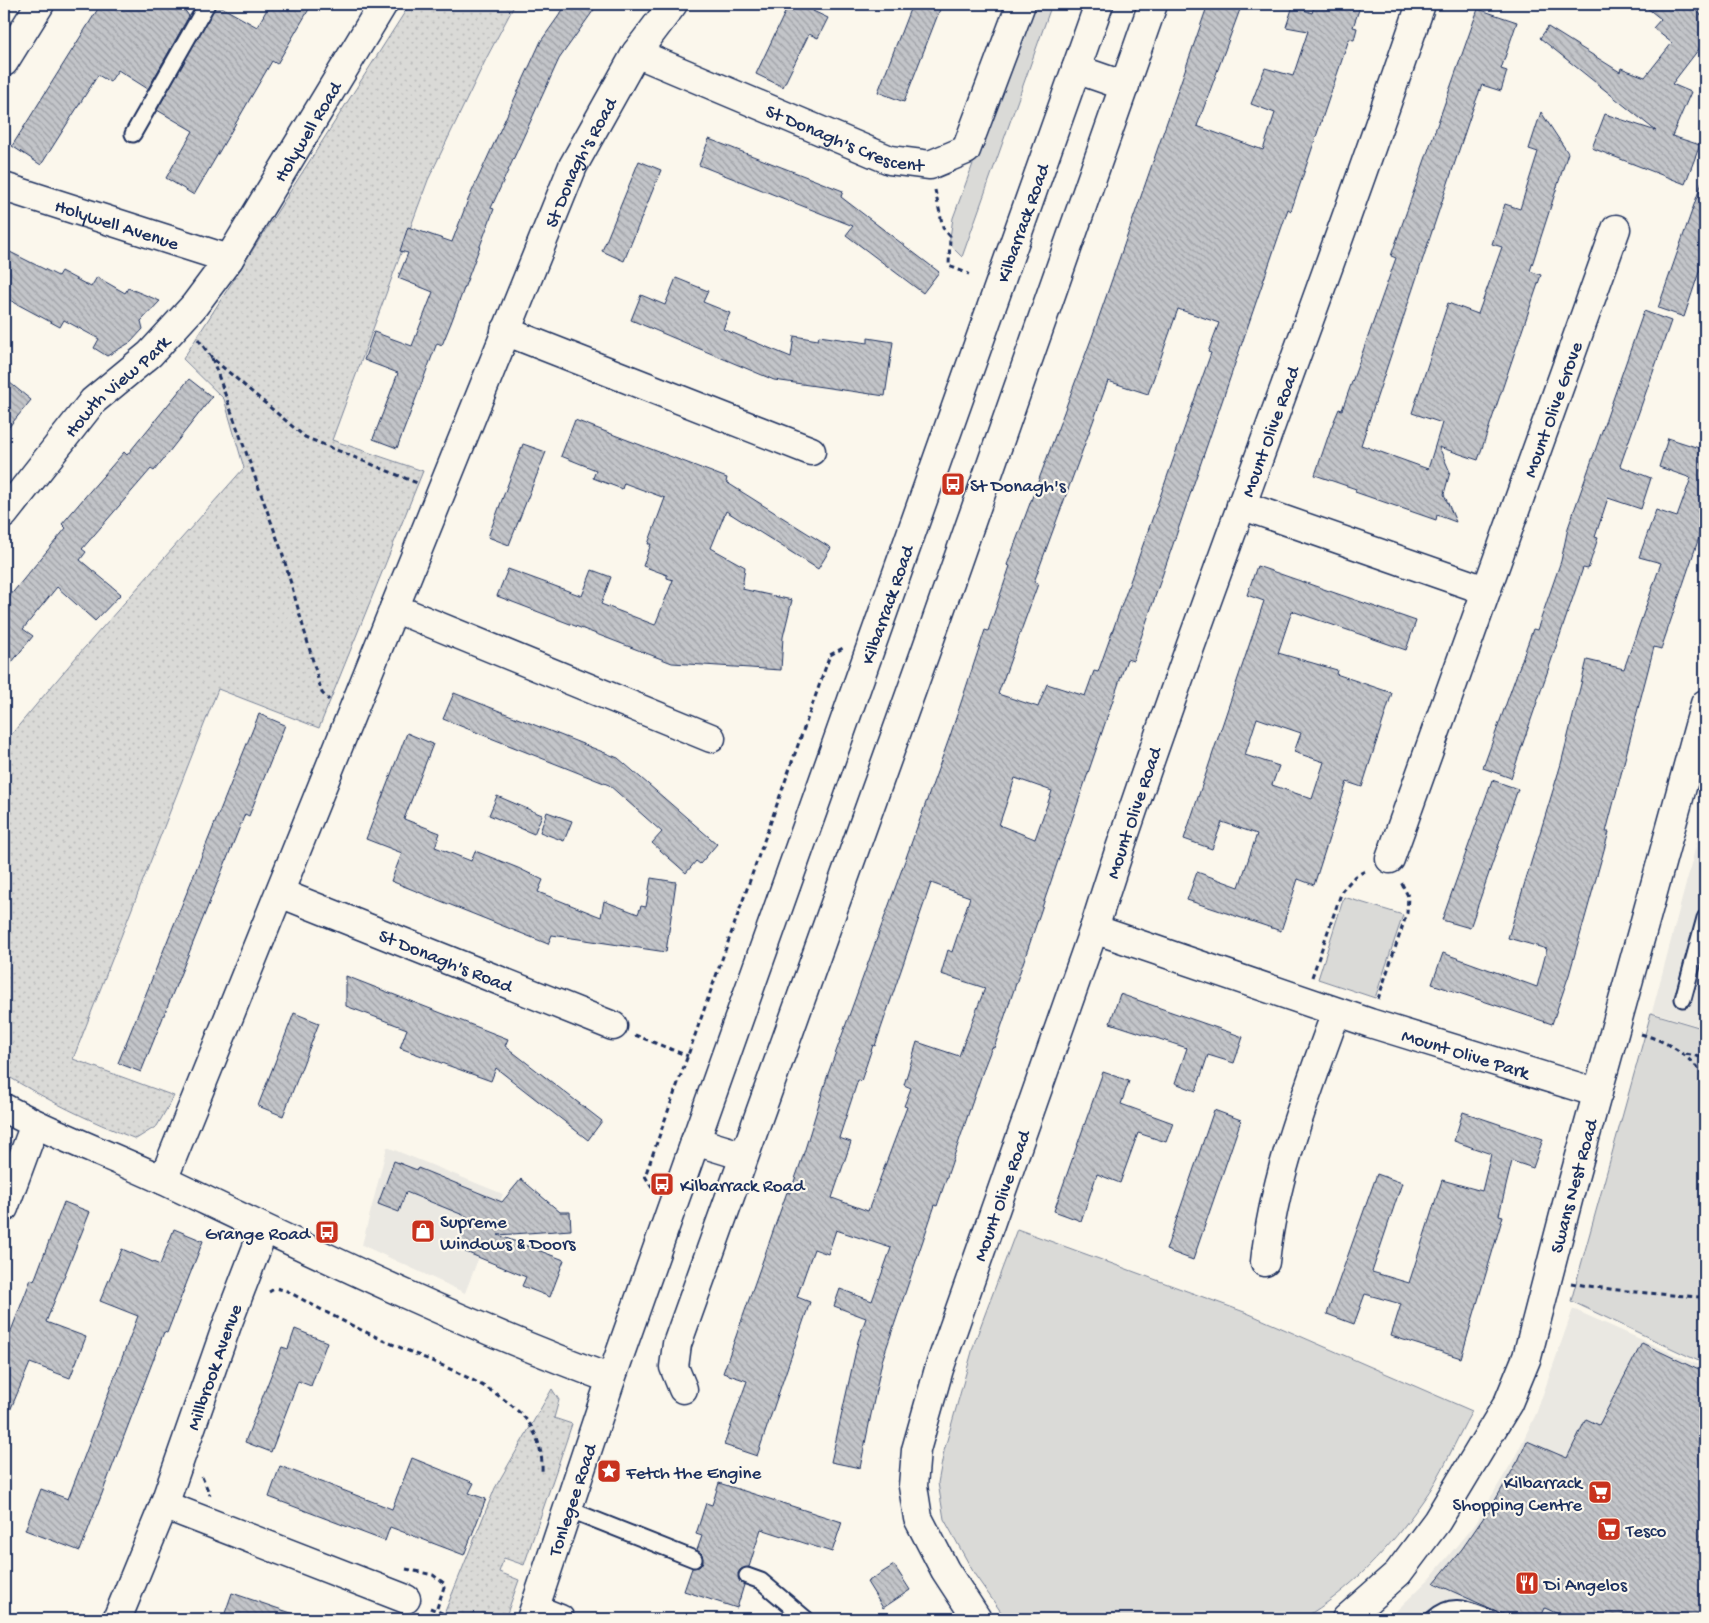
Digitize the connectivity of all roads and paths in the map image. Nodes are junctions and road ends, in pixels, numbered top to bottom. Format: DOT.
graph roads {
  1 [pos="40,4"];
  2 [pos="383,4"];
  3 [pos="673,4"];
  4 [pos="1021,4"];
  5 [pos="1099,4"];
  6 [pos="1154,4"];
  7 [pos="1421,4"];
  8 [pos="200,6"];
  9 [pos="636,53"];
  10 [pos="4,62"];
  11 [pos="1076,69"];
  12 [pos="1125,86"];
  13 [pos="134,134"];
  14 [pos="930,165"];
  15 [pos="4,187"];
  16 [pos="1616,229"];
  17 [pos="230,259"];
  18 [pos="969,274"];
  19 [pos="183,318"];
  20 [pos="506,331"];
  21 [pos="212,358"];
  22 [pos="811,451"];
  23 [pos="440,493"];
  24 [pos="1240,505"];
  25 [pos="4,514"];
  26 [pos="1485,590"];
  27 [pos="394,608"];
  28 [pos="868,655"];
  29 [pos="1705,705"];
  30 [pos="349,721"];
  31 [pos="711,738"];
  32 [pos="1390,859"];
  33 [pos="280,893"];
  34 [pos="1705,918"];
  35 [pos="1094,928"];
  36 [pos="1683,999"];
  37 [pos="1304,1001"];
  38 [pos="1336,1012"];
  39 [pos="1370,1023"];
  40 [pos="613,1026"];
  41 [pos="1616,1026"];
  42 [pos="1686,1054"];
  43 [pos="688,1056"];
  44 [pos="1705,1058"];
  45 [pos="1705,1076"];
  46 [pos="1598,1093"];
  47 [pos="4,1108"];
  48 [pos="35,1124"];
  49 [pos="696,1141"];
  50 [pos="744,1156"];
  51 [pos="163,1180"];
  52 [pos="672,1207"];
  53 [pos="4,1208"];
  54 [pos="264,1229"];
  55 [pos="1265,1262"];
  56 [pos="1549,1278"];
  57 [pos="1705,1294"];
  58 [pos="262,1295"];
  59 [pos="1700,1297"];
  60 [pos="1705,1299"];
  61 [pos="611,1379"];
  62 [pos="683,1389"];
  63 [pos="542,1473"];
  64 [pos="202,1476"];
  65 [pos="212,1501"];
  66 [pos="164,1505"];
  67 [pos="568,1509"];
  68 [pos="694,1559"];
  69 [pos="401,1568"];
  70 [pos="746,1576"];
  71 [pos="406,1599"];
  72 [pos="436,1611"];
  73 [pos="542,1616"];
  74 [pos="117,1619"];
  75 [pos="806,1619"];
  76 [pos="977,1619"];
  77 [pos="1346,1619"];
  78 [pos="1433,1619"];
  79 [pos="1492,1619"];
  1 -- 10 [label="street"];
  2 -- 17 [label="street, Holywell Road"];
  3 -- 9 [label="street, St Donagh's Road"];
  4 -- 14 [label="street, St Donagh's Crescent"];
  5 -- 11 [label="street, Kilbarrack Road"];
  6 -- 12 [label="street"];
  7 -- 24 [label="street, Mount Olive Road"];
  8 -- 13 [label="lane"];
  9 -- 14 [label="street, St Donagh's Crescent"];
  9 -- 20 [label="street, St Donagh's Road"];
  11 -- 12 [label="street"];
  11 -- 28 [label="street, Kilbarrack Road"];
  12 -- 50 [label="street"];
  14 -- 18 [label="path"];
  15 -- 17 [label="street, Holywell Avenue"];
  16 -- 26 [label="street, Mount Olive Grove"];
  17 -- 19 [label="street, Howth View Park"];
  19 -- 21 [label="path"];
  19 -- 25 [label="street, Howth View Park"];
  20 -- 22 [label="street"];
  20 -- 23 [label="street, St Donagh's Road"];
  21 -- 23 [label="path"];
  21 -- 30 [label="path"];
  23 -- 27 [label="street, St Donagh's Road"];
  24 -- 26 [label="street"];
  24 -- 35 [label="street, Mount Olive Road"];
  26 -- 32 [label="street, Mount Olive Grove"];
  27 -- 30 [label="street, St Donagh's Road"];
  27 -- 31 [label="street"];
  28 -- 43 [label="path"];
  28 -- 49 [label="street, Kilbarrack Road"];
  29 -- 41 [label="street, Swans Nest Road"];
  30 -- 33 [label="street, St Donagh's Road"];
  32 -- 37 [label="path"];
  32 -- 39 [label="path"];
  33 -- 40 [label="street, St Donagh's Road"];
  33 -- 51 [label="street, St Donagh's Road"];
  34 -- 36 [label="lane"];
  35 -- 37 [label="street, Mount Olive Park"];
  35 -- 76 [label="street, Mount Olive Road"];
  37 -- 38 [label="street, Mount Olive Park"];
  38 -- 39 [label="street, Mount Olive Park"];
  38 -- 55 [label="street"];
  39 -- 46 [label="street, Mount Olive Park"];
  40 -- 43 [label="path"];
  41 -- 42 [label="path"];
  41 -- 46 [label="street, Swans Nest Road"];
  42 -- 44 [label="path"];
  42 -- 45 [label="path"];
  43 -- 52 [label="path"];
  46 -- 56 [label="street, Swans Nest Road"];
  47 -- 48 [label="street"];
  48 -- 51 [label="street"];
  48 -- 53 [label="street"];
  49 -- 50 [label="street"];
  49 -- 52 [label="street, Kilbarrack Road"];
  50 -- 62 [label="street"];
  51 -- 54 [label="street"];
  52 -- 61 [label="street, Kilbarrack Road"];
  54 -- 61 [label="street"];
  54 -- 66 [label="street, Millbrook Avenue"];
  56 -- 59 [label="path"];
  56 -- 77 [label="street, Swans Nest Road"];
  57 -- 59 [label="path"];
  58 -- 63 [label="path"];
  59 -- 60 [label="path"];
  61 -- 67 [label="street, Tonlegee Road"];
  64 -- 65 [label="path"];
  66 -- 71 [label="street"];
  66 -- 74 [label="street, Millbrook Avenue"];
  67 -- 68 [label="lane"];
  67 -- 73 [label="street, Tonlegee Road"];
  69 -- 72 [label="path"];
  70 -- 75 [label="lane"];
  78 -- 79 [label="lane"];
}
